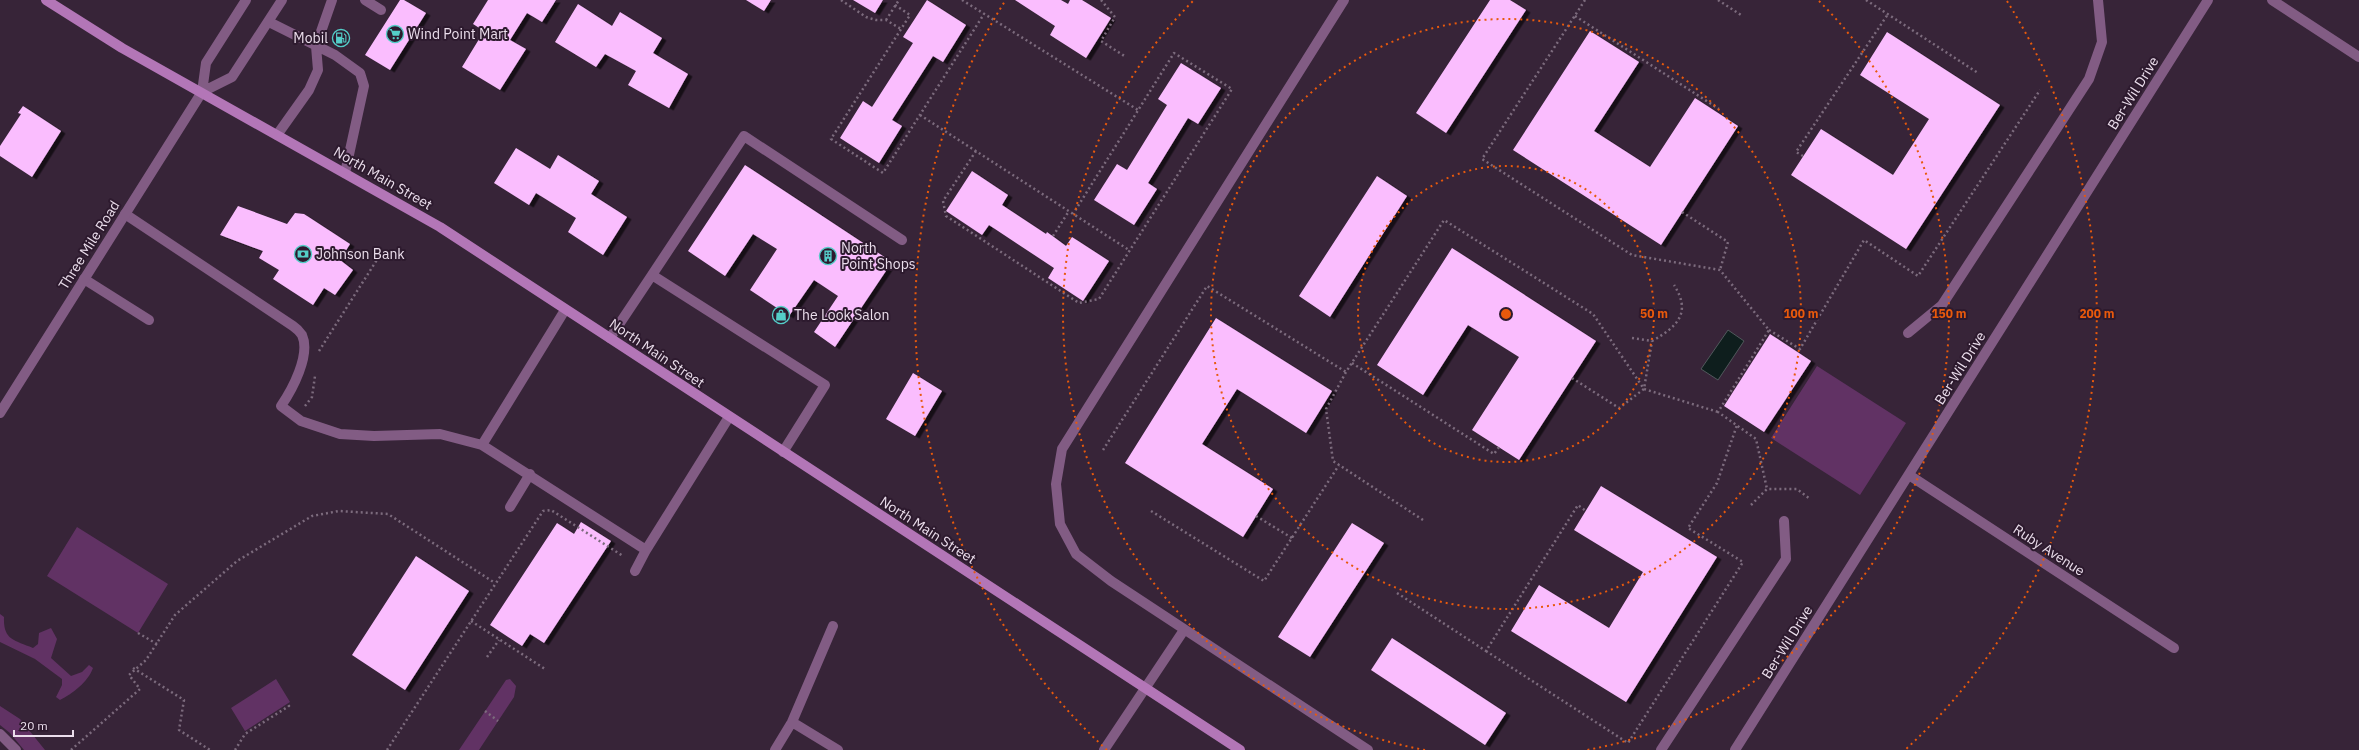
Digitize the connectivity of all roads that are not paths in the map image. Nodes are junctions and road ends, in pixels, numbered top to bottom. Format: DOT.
graph roads {
  1 [pos="46,0"];
  2 [pos="246,0"];
  3 [pos="282,0"];
  4 [pos="332,0"];
  5 [pos="366,0"];
  6 [pos="1344,0"];
  7 [pos="2098,0"];
  8 [pos="2208,0"];
  9 [pos="2272,0"];
  10 [pos="381,10"];
  11 [pos="269,22"];
  12 [pos="316,46"];
  13 [pos="2359,57"];
  14 [pos="202,92"];
  15 [pos="278,135"];
  16 [pos="345,173"];
  17 [pos="125,214"];
  18 [pos="902,240"];
  19 [pos="652,276"];
  20 [pos="84,279"];
  21 [pos="565,310"];
  22 [pos="149,320"];
  23 [pos="1908,333"];
  24 [pos="610,338"];
  25 [pos="0,413"];
  26 [pos="729,417"];
  27 [pos="482,445"];
  28 [pos="783,452"];
  29 [pos="530,474"];
  30 [pos="1909,475"];
  31 [pos="510,507"];
  32 [pos="1784,521"];
  33 [pos="646,550"];
  34 [pos="635,571"];
  35 [pos="833,626"];
  36 [pos="1184,630"];
  37 [pos="2174,648"];
  38 [pos="1144,688"];
  39 [pos="792,722"];
  40 [pos="0,734"];
  41 [pos="16,750"];
  42 [pos="775,750"];
  43 [pos="838,750"];
  44 [pos="1104,750"];
  45 [pos="1240,750"];
  46 [pos="1368,750"];
  47 [pos="1661,750"];
  48 [pos="1735,750"];
  1 -- 14 [label="main road, North Main Street"];
  2 -- 14 [label="street, Three Mile Road"];
  3 -- 11 [label="street"];
  4 -- 12 [label="street"];
  5 -- 10 [label="street"];
  6 -- 36 [label="street"];
  7 -- 23 [label="street"];
  8 -- 30 [label="street, Ber-Wil Drive"];
  9 -- 13 [label="street"];
  11 -- 12 [label="street"];
  11 -- 14 [label="street"];
  12 -- 15 [label="street"];
  12 -- 16 [label="street"];
  14 -- 15 [label="main road, North Main Street"];
  14 -- 17 [label="street, Three Mile Road"];
  15 -- 16 [label="main road, North Main Street"];
  16 -- 21 [label="main road, North Main Street"];
  17 -- 20 [label="street, Three Mile Road"];
  17 -- 27 [label="street"];
  18 -- 19 [label="street"];
  19 -- 24 [label="street"];
  19 -- 28 [label="street"];
  20 -- 22 [label="street"];
  20 -- 25 [label="street, Three Mile Road"];
  21 -- 24 [label="main road, North Main Street"];
  21 -- 27 [label="street"];
  24 -- 26 [label="main road, North Main Street"];
  26 -- 28 [label="main road, North Main Street"];
  26 -- 33 [label="street"];
  27 -- 29 [label="street"];
  28 -- 38 [label="main road, North Main Street"];
  29 -- 31 [label="street"];
  29 -- 33 [label="street"];
  30 -- 37 [label="street, Ruby Avenue"];
  30 -- 48 [label="street, Ber-Wil Drive"];
  32 -- 47 [label="street"];
  33 -- 34 [label="street"];
  35 -- 39 [label="street"];
  36 -- 38 [label="street"];
  36 -- 46 [label="street"];
  38 -- 44 [label="street"];
  38 -- 45 [label="main road, North Main Street"];
  39 -- 42 [label="street"];
  39 -- 43 [label="street"];
  40 -- 41 [label="street"];
}
